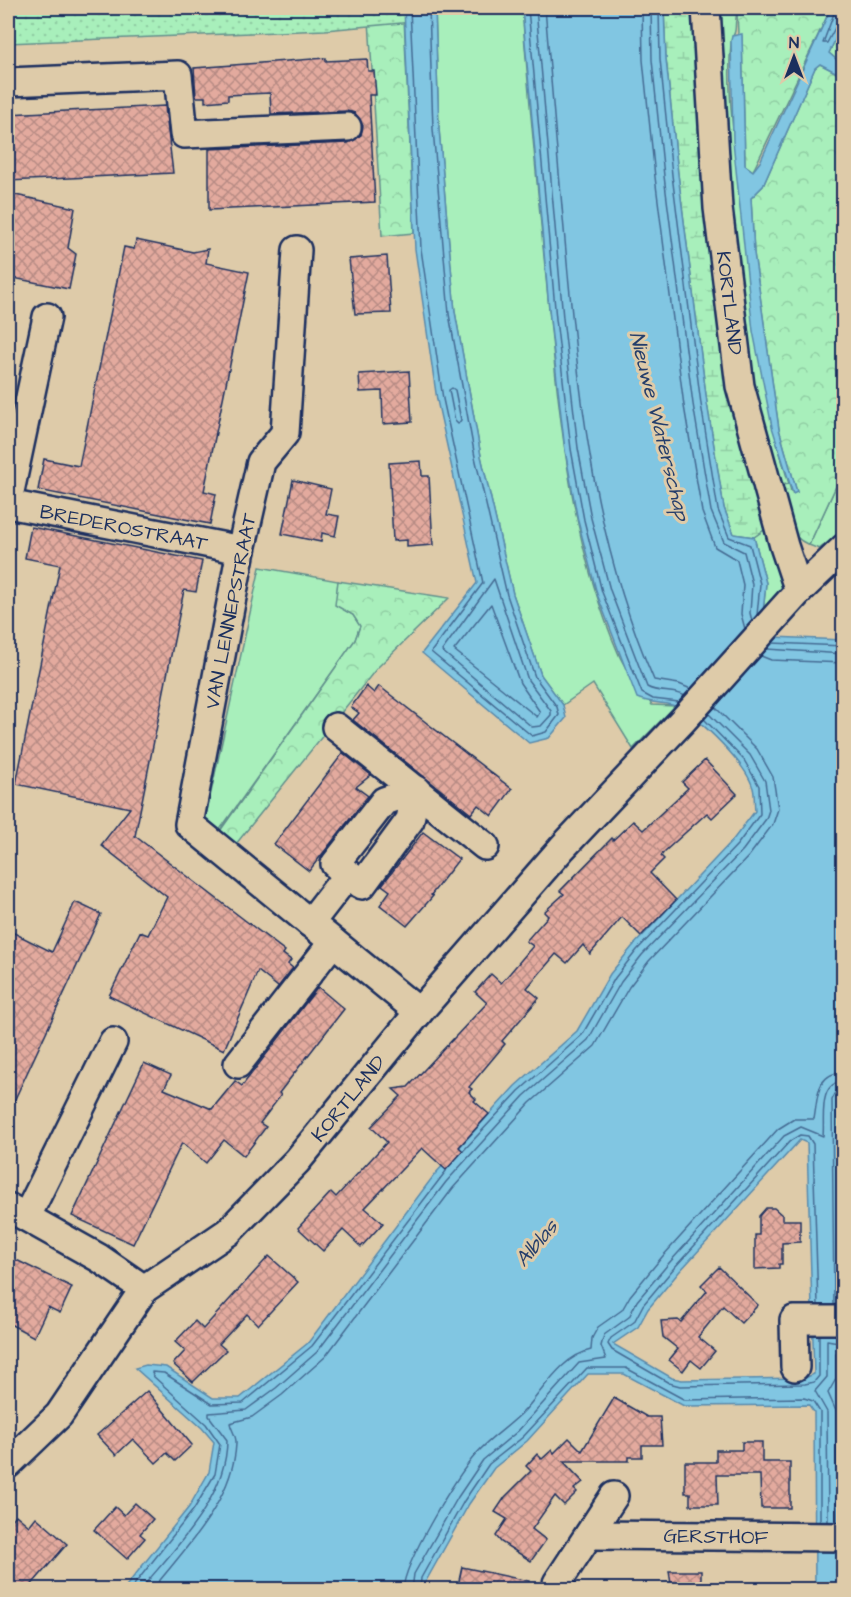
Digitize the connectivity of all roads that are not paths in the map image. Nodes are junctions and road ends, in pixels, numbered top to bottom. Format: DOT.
graph roads {
  1 [pos="706,8"];
  2 [pos="8,82"];
  3 [pos="347,127"];
  4 [pos="297,250"];
  5 [pos="47,317"];
  6 [pos="8,503"];
  7 [pos="843,548"];
  8 [pos="241,550"];
  9 [pos="799,591"];
  10 [pos="336,727"];
  11 [pos="416,790"];
  12 [pos="485,846"];
  13 [pos="310,923"];
  14 [pos="333,942"];
  15 [pos="419,1012"];
  16 [pos="113,1042"];
  17 [pos="238,1064"];
  18 [pos="17,1212"];
  19 [pos="144,1289"];
  20 [pos="843,1320"];
  21 [pos="795,1367"];
  22 [pos="8,1464"];
  23 [pos="614,1496"];
  24 [pos="588,1535"];
  25 [pos="843,1536"];
  26 [pos="557,1583"];
  1 -- 9 [label="street, KORTLAND"];
  2 -- 3 [label="street"];
  4 -- 8 [label="street, VAN LENNEPSTRAAT"];
  5 -- 6 [label="street, BREDEROSTRAAT"];
  6 -- 8 [label="street, BREDEROSTRAAT"];
  7 -- 9 [label="street"];
  8 -- 13 [label="street, VAN LENNEPSTRAAT"];
  9 -- 15 [label="street, KORTLAND"];
  10 -- 11 [label="street"];
  11 -- 12 [label="street"];
  11 -- 13 [label="street"];
  13 -- 14 [label="street, VAN LENNEPSTRAAT"];
  14 -- 15 [label="street, VAN LENNEPSTRAAT"];
  14 -- 17 [label="street"];
  15 -- 19 [label="street, KORTLAND"];
  16 -- 18 [label="street"];
  18 -- 19 [label="street"];
  19 -- 22 [label="street, KORTLAND"];
  20 -- 21 [label="street"];
  23 -- 24 [label="street"];
  24 -- 25 [label="street, GERSTHOF"];
  24 -- 26 [label="street"];
}
